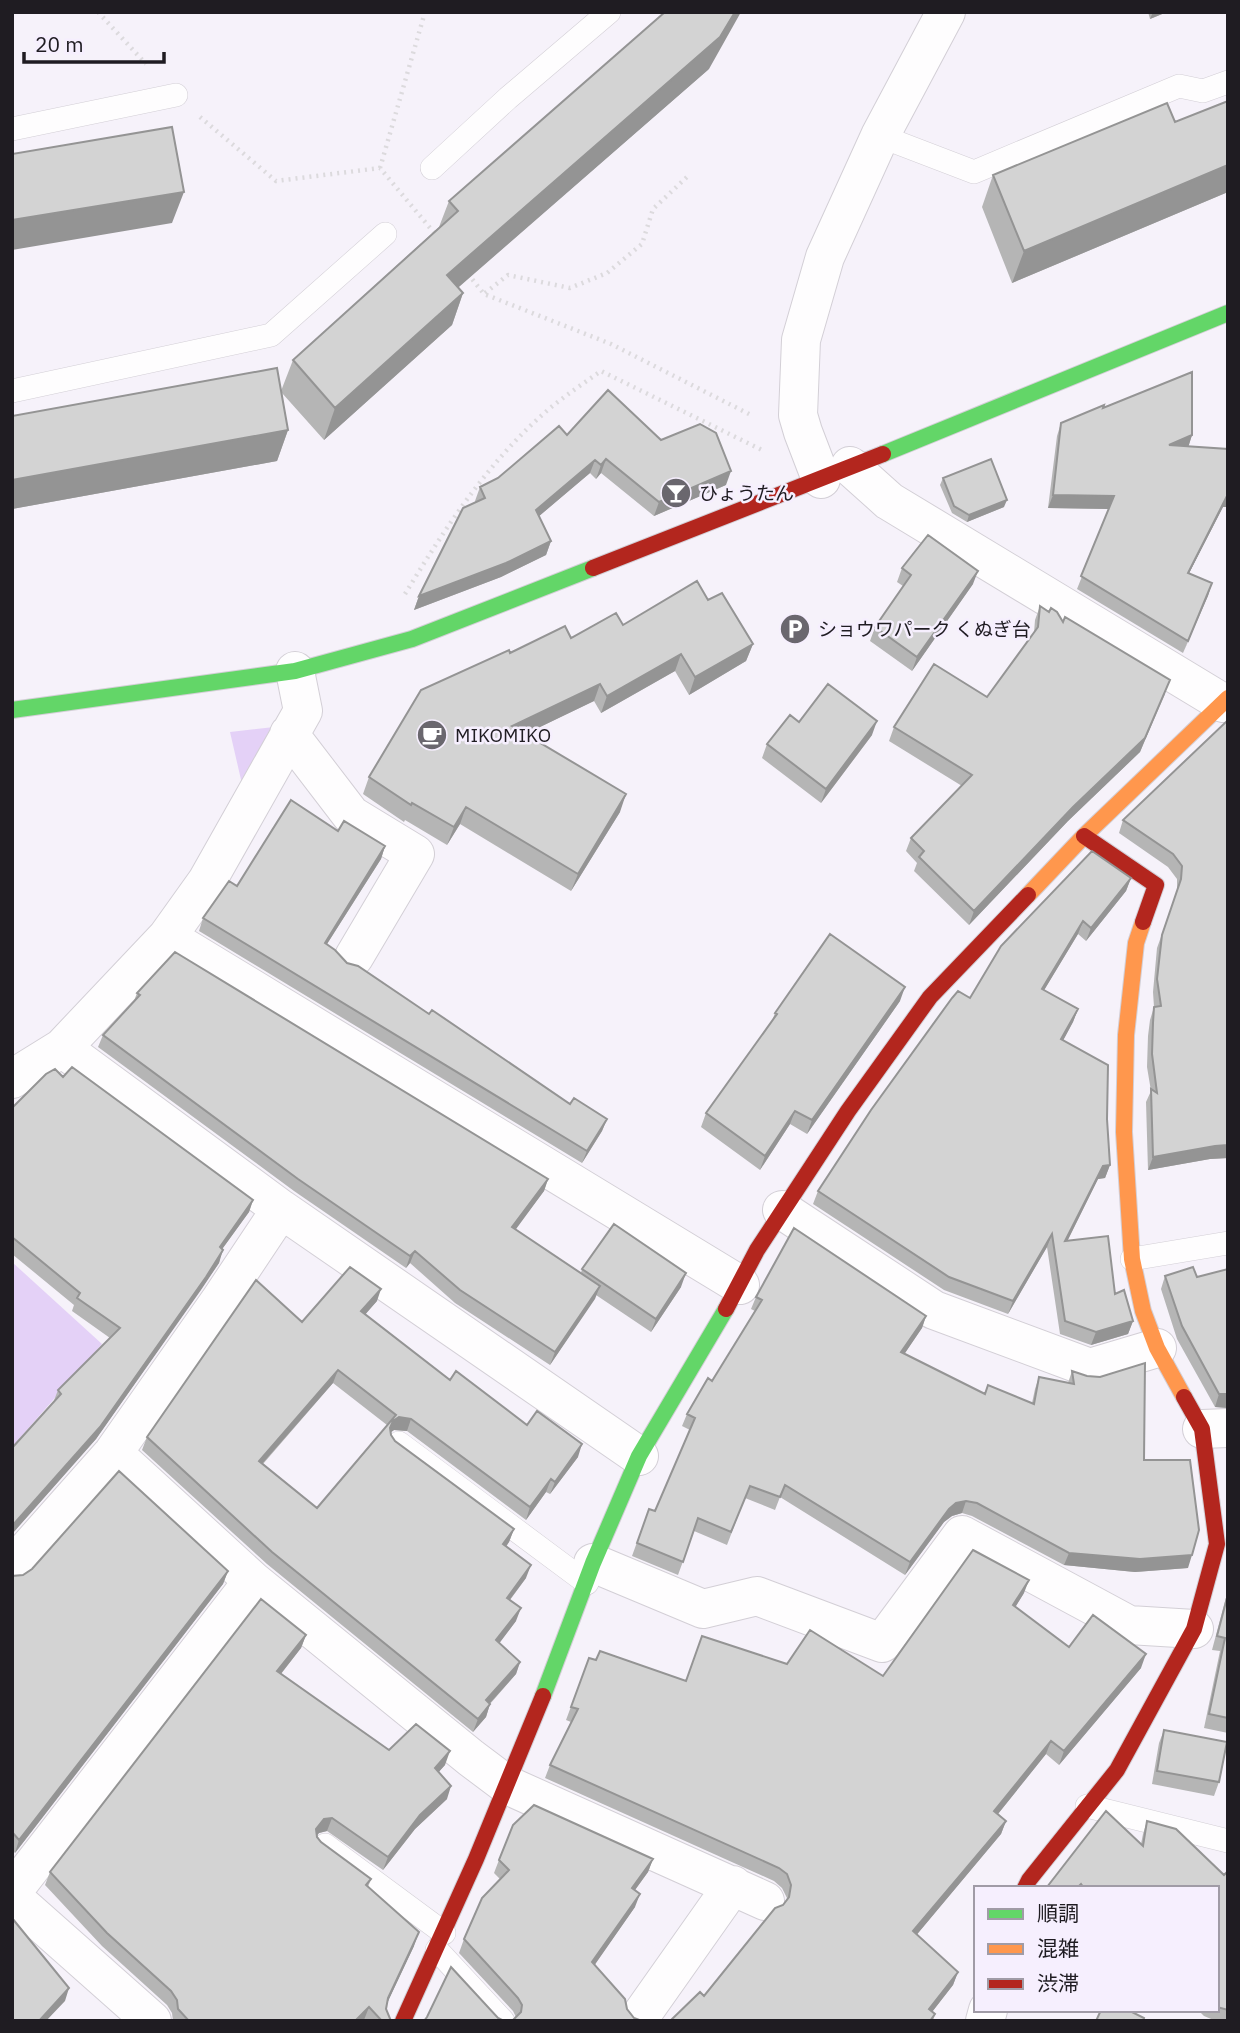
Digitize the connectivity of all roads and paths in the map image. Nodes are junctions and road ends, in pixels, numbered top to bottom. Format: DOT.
graph roads {
  1 [pos="425,12"];
  2 [pos="609,12"];
  3 [pos="947,12"];
  4 [pos="1228,82"];
  5 [pos="176,95"];
  6 [pos="12,129"];
  7 [pos="880,136"];
  8 [pos="380,168"];
  9 [pos="432,169"];
  10 [pos="689,174"];
  11 [pos="385,234"];
  12 [pos="484,293"];
  13 [pos="1228,313"];
  14 [pos="12,391"];
  15 [pos="836,472"];
  16 [pos="370,651"];
  17 [pos="295,671"];
  18 [pos="1225,700"];
  19 [pos="12,710"];
  20 [pos="289,734"];
  21 [pos="1084,836"];
  22 [pos="167,937"];
  23 [pos="354,957"];
  24 [pos="62,1048"];
  25 [pos="12,1079"];
  26 [pos="281,1209"];
  27 [pos="782,1210"];
  28 [pos="1228,1242"];
  29 [pos="1132,1259"];
  30 [pos="740,1285"];
  31 [pos="1157,1348"];
  32 [pos="1215,1428"];
  33 [pos="399,1443"];
  34 [pos="113,1454"];
  35 [pos="639,1456"];
  36 [pos="1223,1545"];
  37 [pos="12,1567"];
  38 [pos="590,1573"];
  39 [pos="253,1581"];
  40 [pos="1194,1629"];
  41 [pos="507,1785"];
  42 [pos="1087,1806"];
  43 [pos="1228,1840"];
  44 [pos="325,1845"];
  45 [pos="1027,1886"];
  46 [pos="12,1894"];
  47 [pos="441,1941"];
  48 [pos="642,2014"];
  49 [pos="152,2021"];
  50 [pos="403,2021"];
  51 [pos="503,2021"];
  1 -- 8 [label="path"];
  2 -- 9 [label="lane"];
  3 -- 7 [label="street"];
  4 -- 7 [label="lane"];
  5 -- 6 [label="lane"];
  7 -- 15 [label="street"];
  10 -- 12 [label="path"];
  11 -- 14 [label="lane"];
  13 -- 15 [label="street"];
  15 -- 16 [label="street"];
  15 -- 16 [label="path"];
  15 -- 18 [label="street"];
  16 -- 17 [label="street"];
  17 -- 19 [label="street"];
  17 -- 20 [label="street"];
  18 -- 21 [label="street"];
  20 -- 22 [label="street"];
  20 -- 23 [label="street"];
  21 -- 27 [label="street"];
  21 -- 29 [label="street"];
  22 -- 24 [label="street"];
  22 -- 30 [label="street"];
  24 -- 25 [label="street"];
  24 -- 26 [label="street"];
  26 -- 34 [label="street"];
  26 -- 35 [label="street"];
  27 -- 30 [label="street"];
  27 -- 31 [label="street"];
  28 -- 29 [label="lane"];
  29 -- 31 [label="street"];
  30 -- 35 [label="street"];
  31 -- 32 [label="street"];
  32 -- 36 [label="street"];
  33 -- 38 [label="lane"];
  34 -- 37 [label="street"];
  34 -- 39 [label="street"];
  35 -- 38 [label="street"];
  36 -- 40 [label="street"];
  38 -- 40 [label="street"];
  38 -- 41 [label="street"];
  39 -- 41 [label="street"];
  39 -- 46 [label="street"];
  40 -- 42 [label="street"];
  41 -- 47 [label="street"];
  41 -- 48 [label="street"];
  42 -- 43 [label="lane"];
  42 -- 45 [label="street"];
  44 -- 47 [label="lane"];
  46 -- 49 [label="street"];
  47 -- 50 [label="street"];
  47 -- 51 [label="lane"];
}
